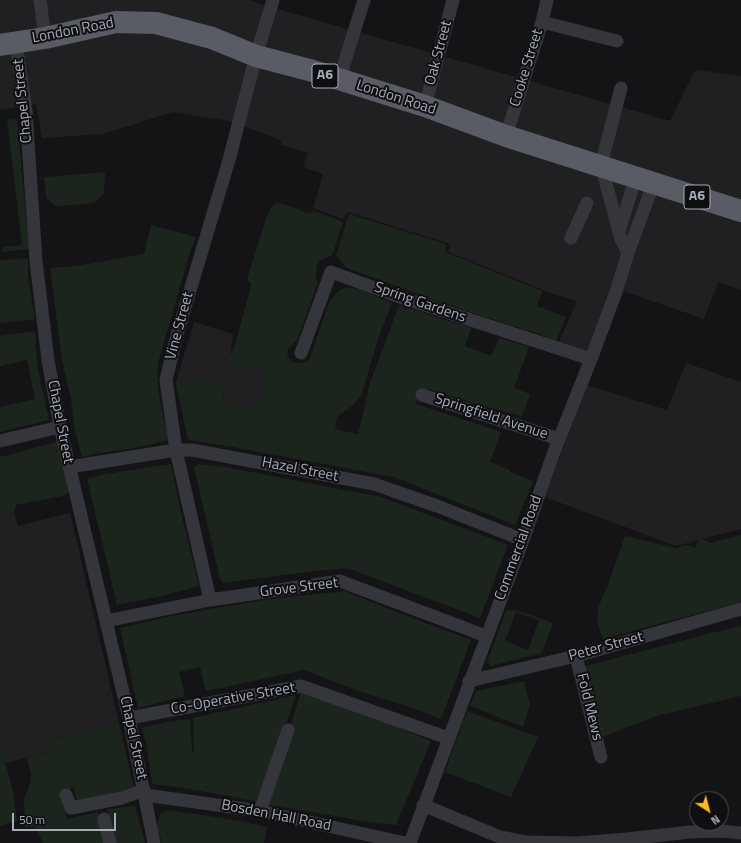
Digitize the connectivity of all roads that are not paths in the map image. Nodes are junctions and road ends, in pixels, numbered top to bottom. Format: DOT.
graph roads {
  1 [pos="40,0"];
  2 [pos="272,0"];
  3 [pos="364,0"];
  4 [pos="453,0"];
  5 [pos="547,0"];
  6 [pos="542,22"];
  7 [pos="45,38"];
  8 [pos="617,41"];
  9 [pos="8,44"];
  10 [pos="256,56"];
  11 [pos="339,80"];
  12 [pos="621,88"];
  13 [pos="425,106"];
  14 [pos="506,136"];
  15 [pos="601,166"];
  16 [pos="645,180"];
  17 [pos="587,203"];
  18 [pos="741,211"];
  19 [pos="619,231"];
  20 [pos="571,238"];
  21 [pos="628,253"];
  22 [pos="301,353"];
  23 [pos="591,359"];
  24 [pos="422,395"];
  25 [pos="60,427"];
  26 [pos="559,438"];
  27 [pos="0,441"];
  28 [pos="176,450"];
  29 [pos="69,467"];
  30 [pos="523,540"];
  31 [pos="210,600"];
  32 [pos="741,609"];
  33 [pos="106,621"];
  34 [pos="486,636"];
  35 [pos="576,656"];
  36 [pos="469,681"];
  37 [pos="129,718"];
  38 [pos="288,730"];
  39 [pos="448,738"];
  40 [pos="602,757"];
  41 [pos="145,793"];
  42 [pos="66,795"];
  43 [pos="423,806"];
  44 [pos="260,810"];
  45 [pos="104,819"];
  46 [pos="741,833"];
  47 [pos="110,843"];
  48 [pos="154,843"];
  49 [pos="405,843"];
  50 [pos="410,843"];
  1 -- 7 [label="street"];
  2 -- 10 [label="street, Vine Street"];
  3 -- 11 [label="street"];
  4 -- 13 [label="street, Oak Street"];
  5 -- 6 [label="street, Cooke Street"];
  6 -- 8 [label="street"];
  6 -- 14 [label="street, Cooke Street"];
  7 -- 9 [label="highway, London Road / A6"];
  7 -- 10 [label="highway, London Road / A6"];
  9 -- 25 [label="street, Chapel Street"];
  10 -- 11 [label="highway, London Road / A6"];
  10 -- 28 [label="street, Vine Street"];
  11 -- 13 [label="highway, London Road / A6"];
  12 -- 15 [label="street"];
  13 -- 14 [label="highway, London Road / A6"];
  14 -- 15 [label="highway, London Road / A6"];
  15 -- 16 [label="highway, London Road / A6"];
  15 -- 19 [label="street"];
  16 -- 18 [label="highway, London Road / A6"];
  16 -- 19 [label="street"];
  16 -- 21 [label="street, Commercial Road"];
  17 -- 20 [label="street"];
  19 -- 21 [label="street"];
  21 -- 23 [label="street, Commercial Road"];
  22 -- 23 [label="street, Spring Gardens"];
  23 -- 26 [label="street, Commercial Road"];
  24 -- 26 [label="street, Springfield Avenue"];
  25 -- 27 [label="street"];
  25 -- 29 [label="street, Chapel Street"];
  26 -- 30 [label="street, Commercial Road"];
  28 -- 29 [label="street, Hazel Street"];
  28 -- 30 [label="street, Hazel Street"];
  28 -- 31 [label="street, Vine Street"];
  29 -- 33 [label="street, Chapel Street"];
  30 -- 34 [label="street, Commercial Road"];
  31 -- 33 [label="street, Grove Street"];
  31 -- 34 [label="street, Grove Street"];
  32 -- 35 [label="street, Peter Street"];
  33 -- 37 [label="street, Chapel Street"];
  34 -- 36 [label="street, Commercial Road"];
  35 -- 36 [label="street, Peter Street"];
  35 -- 40 [label="street, Fold Mews"];
  36 -- 39 [label="street, Commercial Road"];
  37 -- 39 [label="street, Co-Operative Street"];
  37 -- 41 [label="street, Chapel Street"];
  38 -- 44 [label="street"];
  39 -- 43 [label="street, Commercial Road"];
  41 -- 42 [label="street"];
  41 -- 44 [label="street, Bosden Hall Road"];
  41 -- 48 [label="street, Chapel Street"];
  43 -- 46 [label="street"];
  43 -- 50 [label="street, Commercial Road"];
  44 -- 49 [label="street, Bosden Hall Road"];
  45 -- 47 [label="street"];
}
